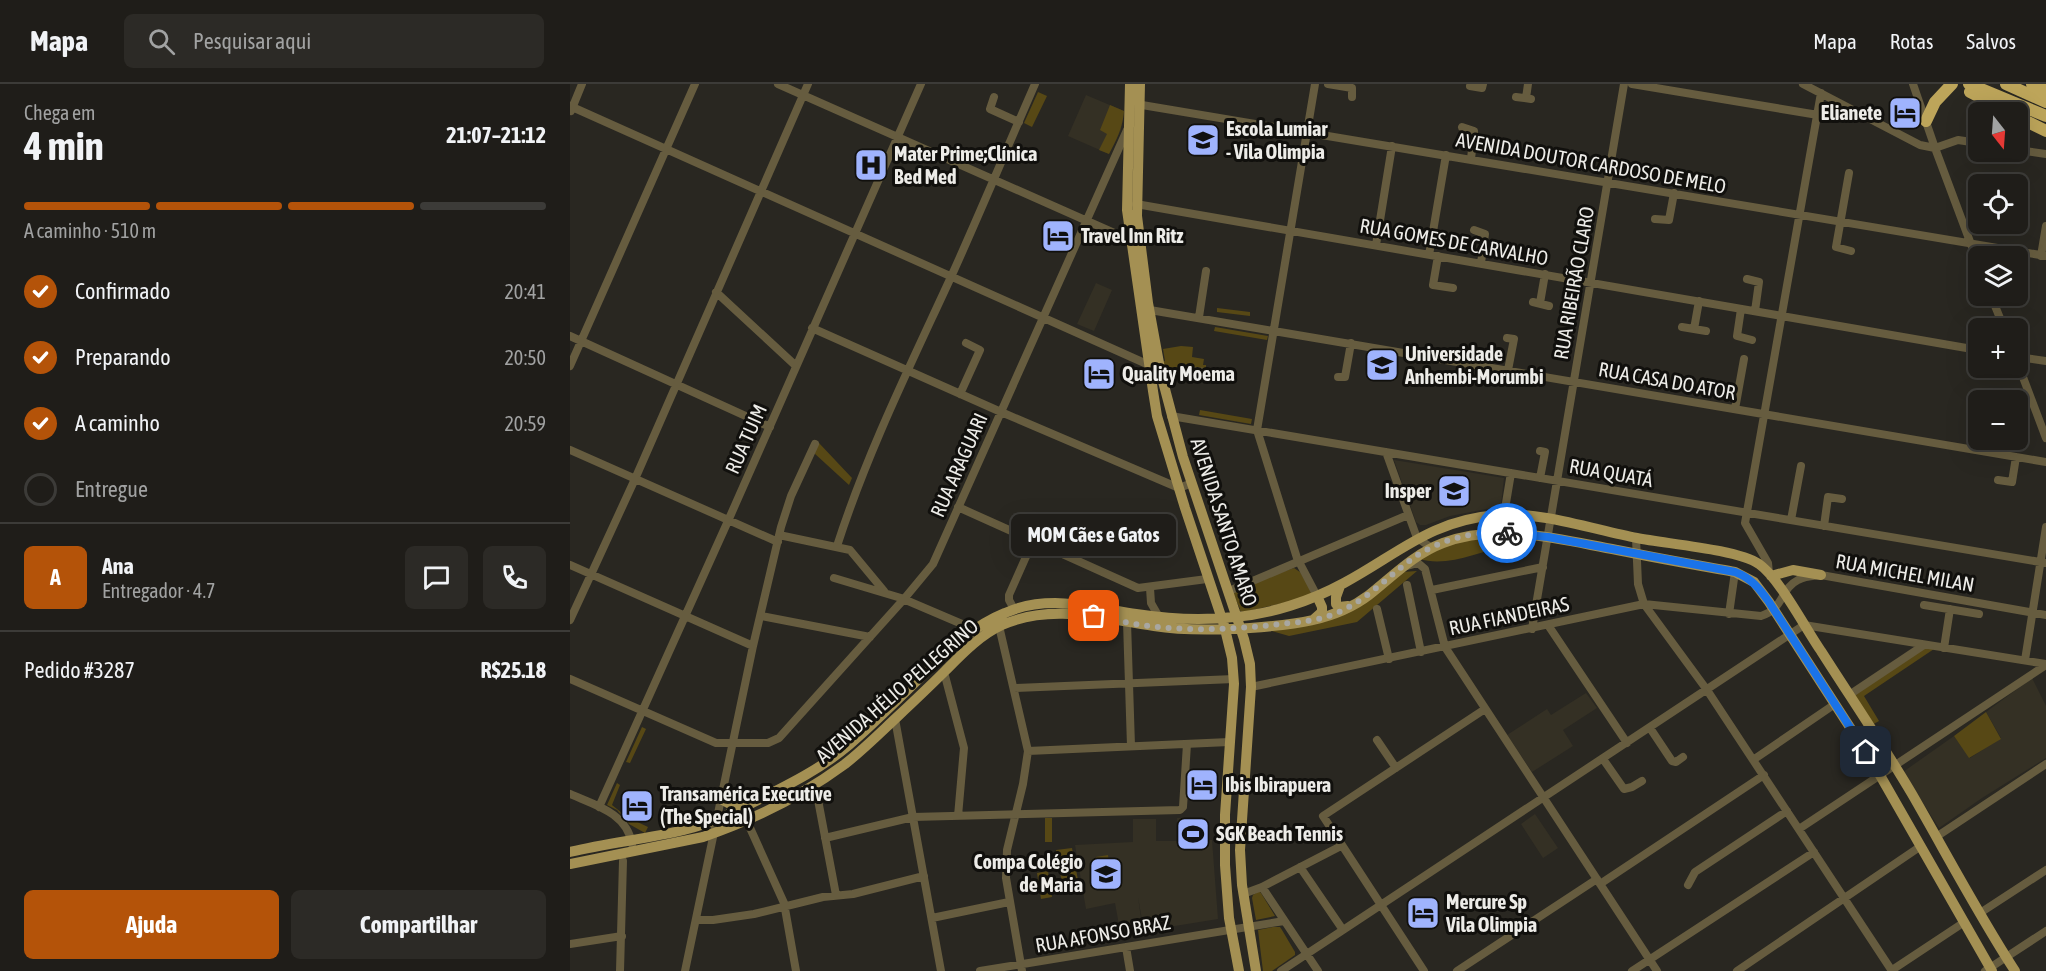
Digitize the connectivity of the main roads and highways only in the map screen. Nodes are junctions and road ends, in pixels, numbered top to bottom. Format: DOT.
graph roads {
  1 [pos="1130,84"];
  2 [pos="1140,84"];
  3 [pos="1952,84"];
  4 [pos="1964,84"];
  5 [pos="1969,84"];
  6 [pos="2006,84"];
  7 [pos="2032,84"];
  8 [pos="2046,90"];
  9 [pos="1987,102"];
  10 [pos="2046,102"];
  11 [pos="1135,104"];
  12 [pos="2046,116"];
  13 [pos="1926,121"];
  14 [pos="2028,122"];
  15 [pos="2046,131"];
  16 [pos="1135,239"];
  17 [pos="1145,309"];
  18 [pos="1770,575"];
  19 [pos="1821,575"];
  20 [pos="1340,586"];
  21 [pos="1317,596"];
  22 [pos="1355,604"];
  23 [pos="1310,621"];
  24 [pos="1223,623"];
  25 [pos="1239,623"];
  26 [pos="721,799"];
  27 [pos="743,807"];
  28 [pos="632,845"];
  29 [pos="1921,846"];
  30 [pos="570,852"];
  31 [pos="1950,861"];
  32 [pos="570,864"];
  33 [pos="1989,970"];
  34 [pos="1239,971"];
  35 [pos="1256,971"];
  36 [pos="2015,971"];
  1 -- 11 [label="main road, AVENIDA SANTO AMARO"];
  2 -- 11 [label="main road, AVENIDA SANTO AMARO"];
  3 -- 13 [label="highway"];
  4 -- 9 [label="highway"];
  5 -- 12 [label="highway"];
  6 -- 10 [label="highway"];
  7 -- 8 [label="highway"];
  11 -- 16 [label="main road, AVENIDA SANTO AMARO"];
  11 -- 16 [label="main road, AVENIDA SANTO AMARO"];
  14 -- 15 [label="highway"];
  16 -- 17 [label="main road, AVENIDA SANTO AMARO"];
  17 -- 24 [label="main road, AVENIDA SANTO AMARO"];
  17 -- 25 [label="main road, AVENIDA SANTO AMARO"];
  18 -- 19 [label="main road"];
  18 -- 20 [label="main road, AVENIDA HÉLIO PELLEGRINO"];
  18 -- 31 [label="main road"];
  20 -- 21 [label="main road, AVENIDA HÉLIO PELLEGRINO"];
  20 -- 22 [label="main road"];
  21 -- 23 [label="main road"];
  21 -- 25 [label="main road, AVENIDA HÉLIO PELLEGRINO"];
  22 -- 23 [label="main road, AVENIDA HÉLIO PELLEGRINO"];
  22 -- 29 [label="main road, AVENIDA HÉLIO PELLEGRINO"];
  23 -- 25 [label="main road, AVENIDA HÉLIO PELLEGRINO"];
  24 -- 25 [label="main road, AVENIDA HÉLIO PELLEGRINO"];
  24 -- 27 [label="main road, AVENIDA HÉLIO PELLEGRINO"];
  24 -- 28 [label="main road, AVENIDA HÉLIO PELLEGRINO"];
  24 -- 34 [label="main road, AVENIDA SANTO AMARO"];
  25 -- 35 [label="main road, AVENIDA SANTO AMARO"];
  26 -- 27 [label="main road"];
  27 -- 28 [label="main road, AVENIDA HÉLIO PELLEGRINO"];
  28 -- 30 [label="main road, AVENIDA HÉLIO PELLEGRINO"];
  28 -- 32 [label="main road, AVENIDA HÉLIO PELLEGRINO"];
  29 -- 31 [label="main road"];
  29 -- 33 [label="main road"];
  31 -- 36 [label="main road"];
}
